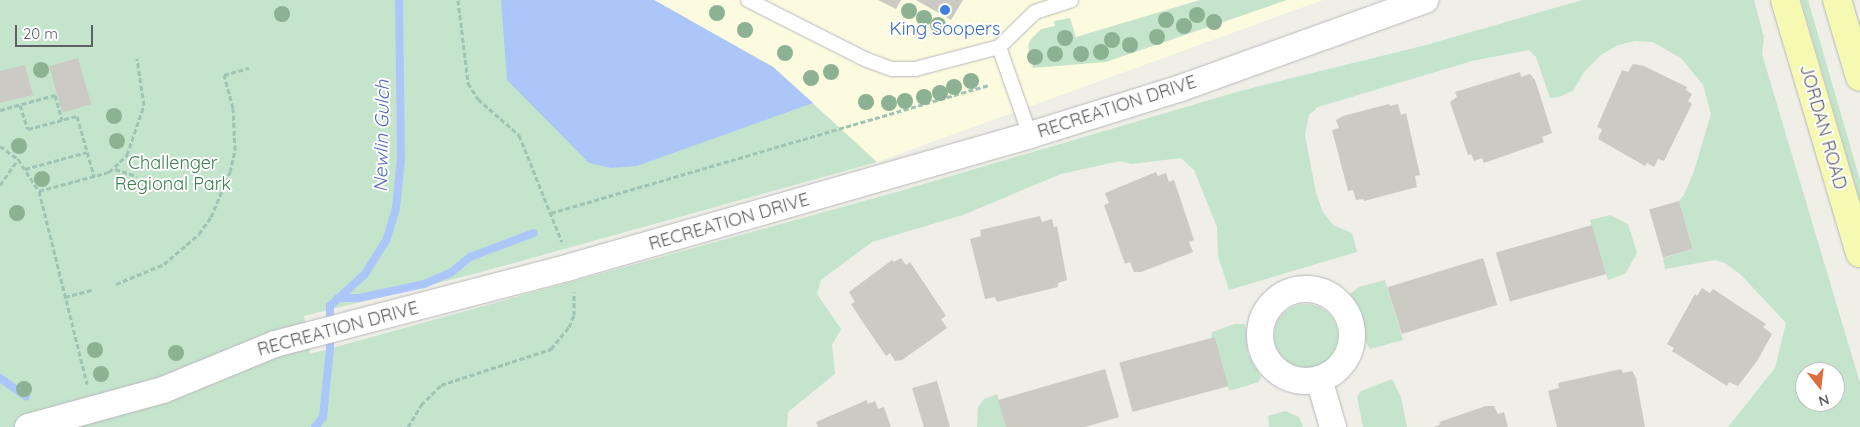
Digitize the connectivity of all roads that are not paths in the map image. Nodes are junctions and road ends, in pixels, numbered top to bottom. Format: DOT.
graph roads {
  1 [pos="748,0"];
  2 [pos="1071,0"];
  3 [pos="1425,0"];
  4 [pos="1785,0"];
  5 [pos="1837,0"];
  6 [pos="999,47"];
  7 [pos="1860,77"];
  8 [pos="1030,134"];
  9 [pos="1860,253"];
  10 [pos="1318,379"];
  11 [pos="28,427"];
  12 [pos="1333,427"];
  1 -- 6 [label="lane"];
  2 -- 6 [label="lane"];
  3 -- 8 [label="street, RECREATION DRIVE"];
  4 -- 9 [label="main road, JORDAN ROAD"];
  5 -- 7 [label="main road"];
  6 -- 8 [label="lane"];
  8 -- 11 [label="street, RECREATION DRIVE"];
  10 -- 12 [label="street"];
}
